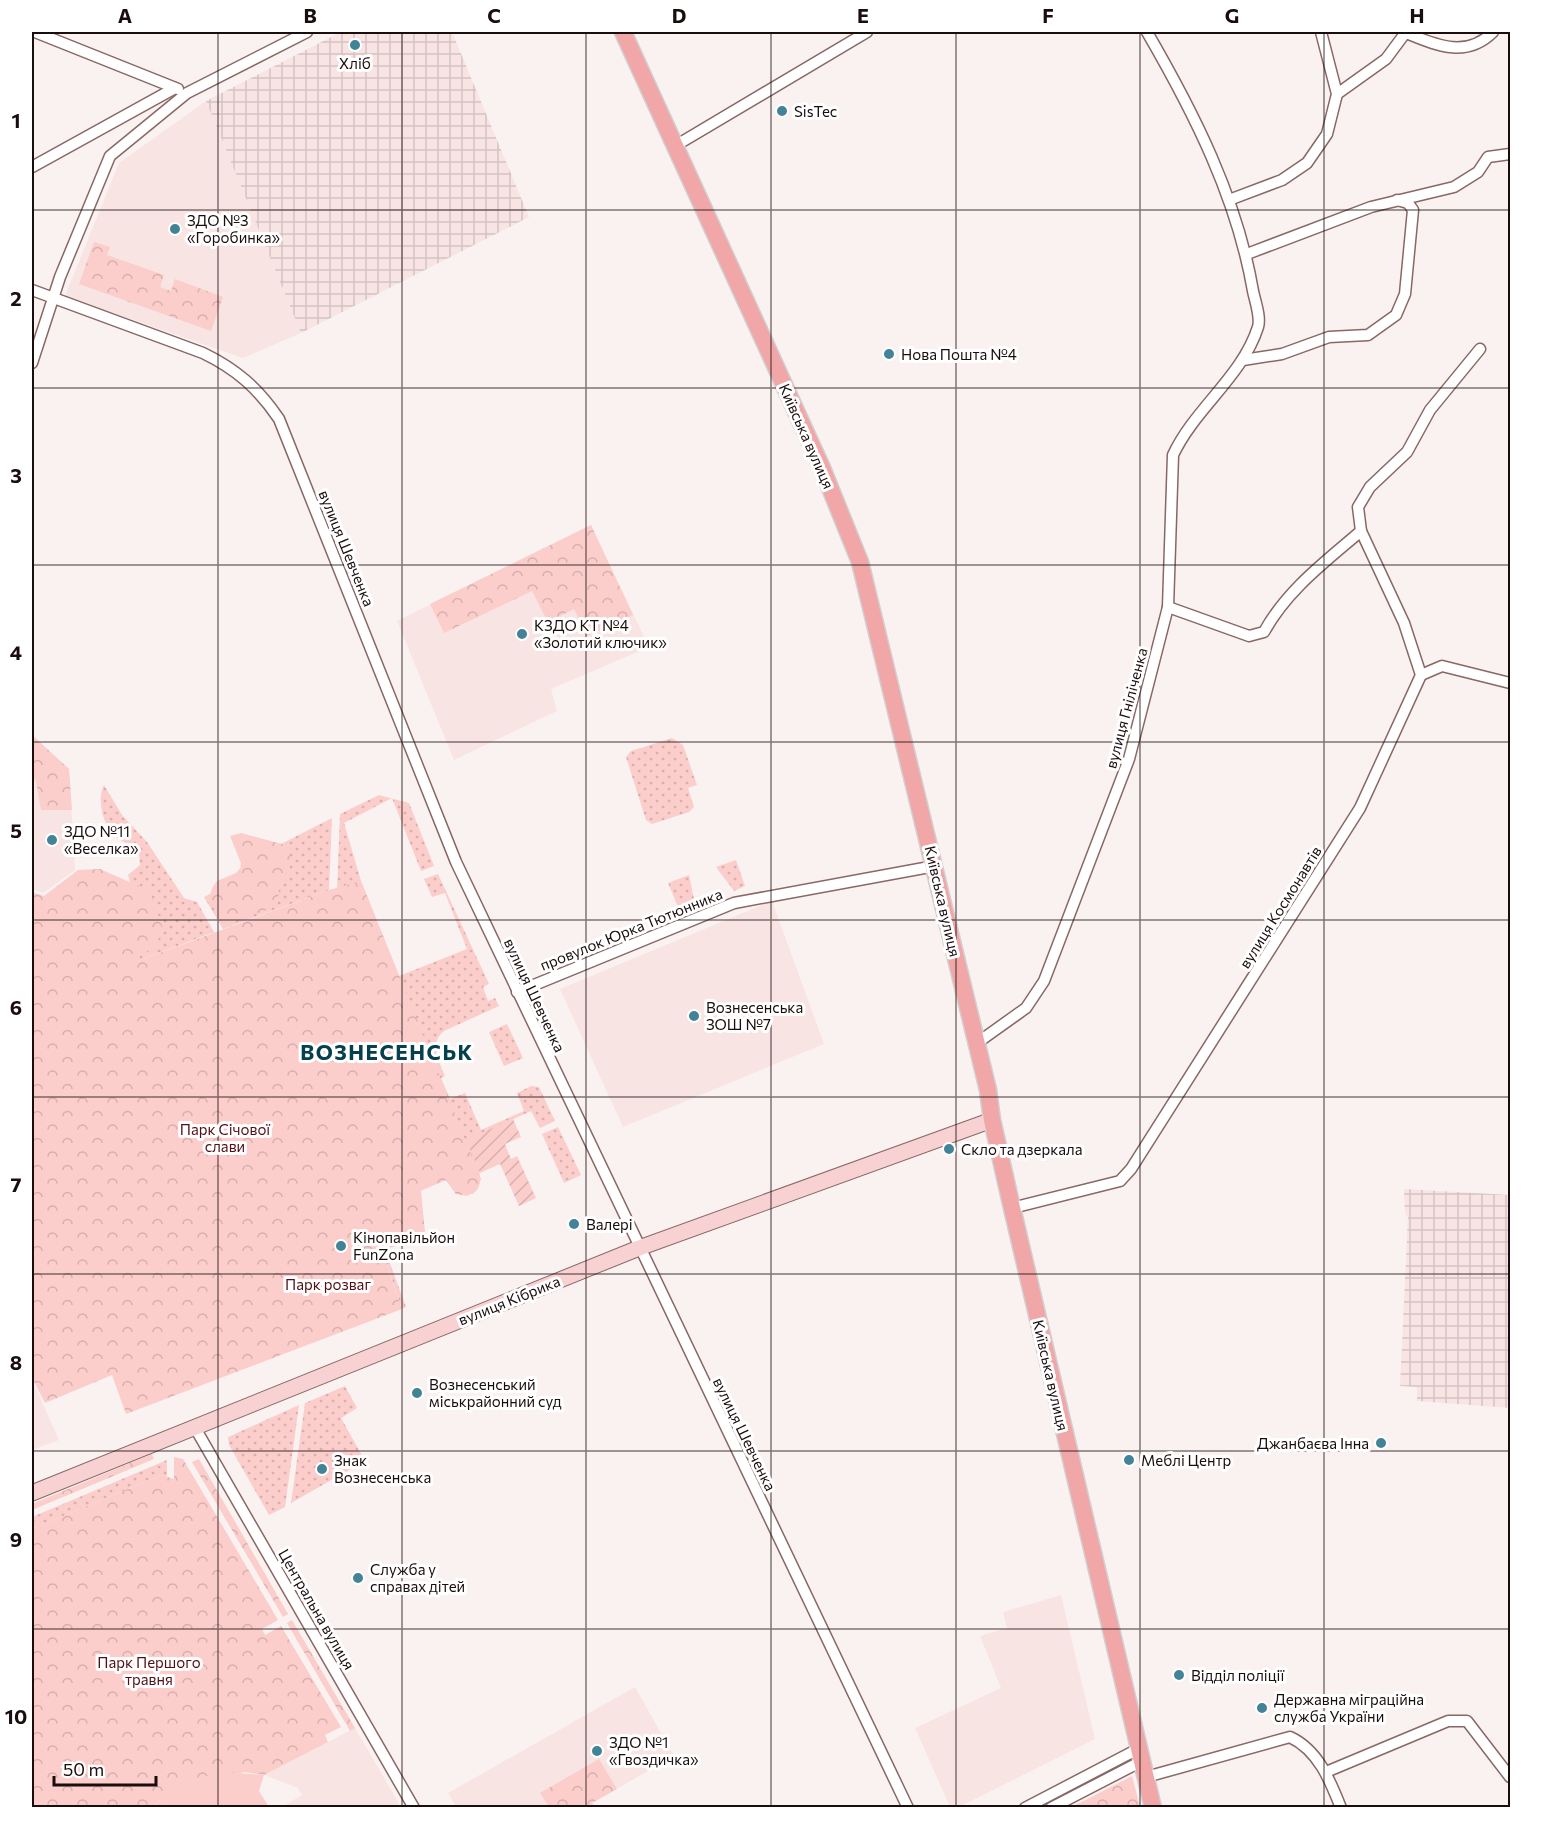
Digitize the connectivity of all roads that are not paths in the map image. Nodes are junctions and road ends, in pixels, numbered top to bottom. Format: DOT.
graph roads {
  1 [pos="35,32"];
  2 [pos="307,32"];
  3 [pos="623,32"];
  4 [pos="844,32"];
  5 [pos="867,32"];
  6 [pos="1147,32"];
  7 [pos="1321,32"];
  8 [pos="1406,32"];
  9 [pos="1493,32"];
  10 [pos="849,42"];
  11 [pos="175,88"];
  12 [pos="187,93"];
  13 [pos="1337,94"];
  14 [pos="675,146"];
  15 [pos="1510,154"];
  16 [pos="32,167"];
  17 [pos="1230,200"];
  18 [pos="1397,200"];
  19 [pos="1247,254"];
  20 [pos="32,290"];
  21 [pos="52,300"];
  22 [pos="1480,349"];
  23 [pos="1243,360"];
  24 [pos="32,363"];
  25 [pos="1361,531"];
  26 [pos="1168,607"];
  27 [pos="1421,675"];
  28 [pos="1510,683"];
  29 [pos="935,866"];
  30 [pos="517,992"];
  31 [pos="977,1043"];
  32 [pos="992,1120"];
  33 [pos="1012,1208"];
  34 [pos="639,1248"];
  35 [pos="194,1426"];
  36 [pos="32,1493"];
  37 [pos="1143,1762"];
  38 [pos="1326,1772"];
  39 [pos="1510,1777"];
  40 [pos="414,1808"];
  41 [pos="908,1808"];
  42 [pos="1024,1808"];
  43 [pos="1052,1808"];
  44 [pos="1153,1808"];
  45 [pos="1341,1808"];
  1 -- 11 [label="street"];
  2 -- 12 [label="street"];
  3 -- 14 [label="main road, Київська вулиця"];
  4 -- 10 [label="street"];
  5 -- 10 [label="street"];
  6 -- 17 [label="street, вулиця Гніліченка"];
  7 -- 13 [label="street"];
  8 -- 9 [label="street"];
  8 -- 13 [label="street"];
  10 -- 14 [label="street"];
  11 -- 12 [label="street"];
  11 -- 16 [label="street"];
  12 -- 21 [label="street"];
  13 -- 17 [label="street"];
  14 -- 29 [label="main road, Київська вулиця"];
  15 -- 18 [label="street"];
  17 -- 19 [label="street, вулиця Гніліченка"];
  18 -- 19 [label="street"];
  18 -- 23 [label="street"];
  19 -- 23 [label="street, вулиця Гніліченка"];
  20 -- 21 [label="street, вулиця Шевченка"];
  21 -- 24 [label="street"];
  21 -- 30 [label="street, вулиця Шевченка"];
  22 -- 25 [label="street"];
  23 -- 26 [label="street, вулиця Гніліченка"];
  25 -- 26 [label="street"];
  25 -- 27 [label="street"];
  26 -- 31 [label="street, вулиця Гніліченка"];
  27 -- 28 [label="street"];
  27 -- 33 [label="street, вулиця Космонавтів"];
  29 -- 30 [label="street, провулок Юрка Тютюнника"];
  29 -- 31 [label="main road, Київська вулиця"];
  30 -- 34 [label="street, вулиця Шевченка"];
  31 -- 32 [label="main road, Київська вулиця"];
  32 -- 33 [label="main road, Київська вулиця"];
  32 -- 34 [label="main road, вулиця Кібрика"];
  33 -- 37 [label="main road, Київська вулиця"];
  34 -- 35 [label="main road, вулиця Кібрика"];
  34 -- 41 [label="street, вулиця Шевченка"];
  35 -- 36 [label="main road, вулиця Кібрика"];
  35 -- 40 [label="street, Центральна вулиця"];
  37 -- 38 [label="street"];
  37 -- 42 [label="street"];
  37 -- 43 [label="street"];
  37 -- 44 [label="main road, Київська вулиця"];
  38 -- 39 [label="street"];
  38 -- 45 [label="street"];
}
